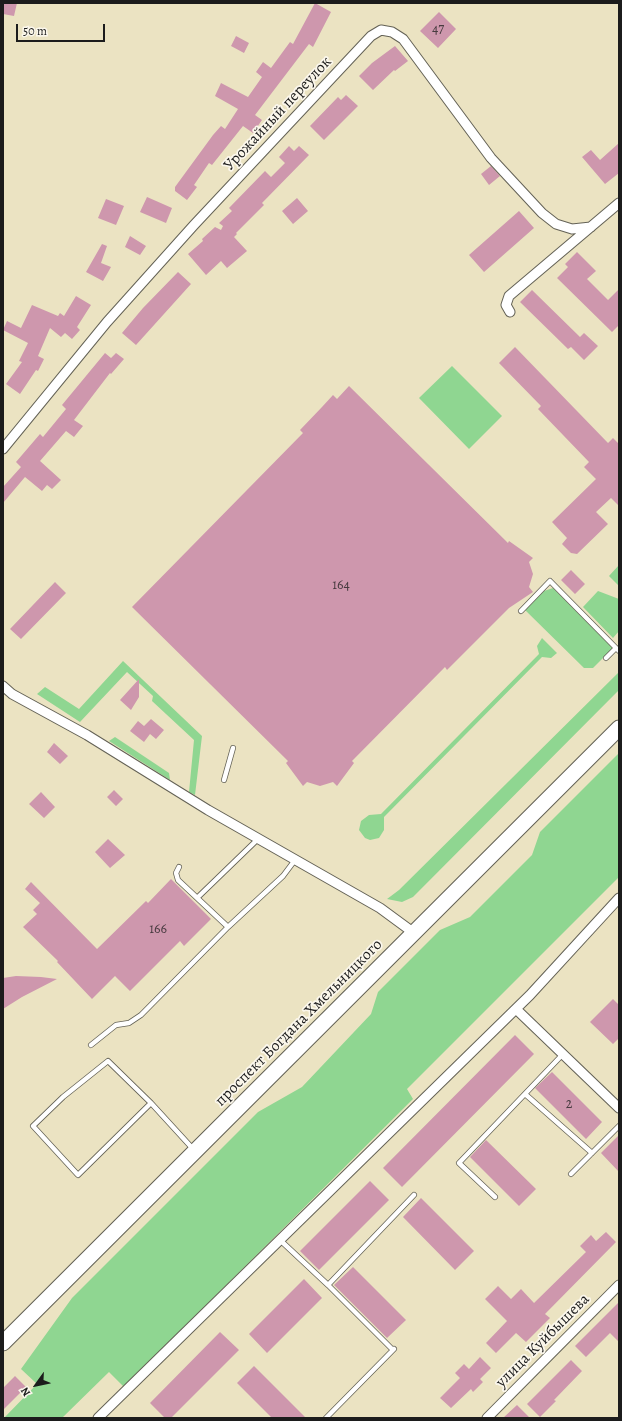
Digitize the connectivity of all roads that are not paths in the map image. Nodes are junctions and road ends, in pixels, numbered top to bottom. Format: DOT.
graph roads {
  1 [pos="619,202"];
  2 [pos="591,227"];
  3 [pos="510,312"];
  4 [pos="3,449"];
  5 [pos="521,611"];
  6 [pos="618,650"];
  7 [pos="606,658"];
  8 [pos="3,686"];
  9 [pos="619,728"];
  10 [pos="233,748"];
  11 [pos="224,780"];
  12 [pos="259,838"];
  13 [pos="296,859"];
  14 [pos="179,867"];
  15 [pos="197,898"];
  16 [pos="618,900"];
  17 [pos="228,927"];
  18 [pos="414,933"];
  19 [pos="516,1009"];
  20 [pos="91,1045"];
  21 [pos="564,1053"];
  22 [pos="525,1094"];
  23 [pos="151,1103"];
  24 [pos="619,1108"];
  25 [pos="619,1126"];
  26 [pos="195,1152"];
  27 [pos="592,1153"];
  28 [pos="571,1174"];
  29 [pos="414,1195"];
  30 [pos="495,1197"];
  31 [pos="280,1240"];
  32 [pos="328,1285"];
  33 [pos="619,1285"];
  34 [pos="3,1342"];
  35 [pos="98,1418"];
  36 [pos="326,1418"];
  37 [pos="487,1418"];
  1 -- 2 [label="street"];
  2 -- 3 [label="street"];
  2 -- 4 [label="street, Урожайный переулок"];
  5 -- 6 [label="lane"];
  6 -- 7 [label="lane"];
  8 -- 12 [label="street"];
  9 -- 18 [label="main road, проспект Богдана Хмельницкого"];
  10 -- 11 [label="lane"];
  12 -- 13 [label="street"];
  12 -- 15 [label="lane"];
  13 -- 17 [label="lane"];
  13 -- 18 [label="street"];
  14 -- 15 [label="lane"];
  15 -- 17 [label="lane"];
  16 -- 19 [label="street"];
  17 -- 20 [label="lane"];
  18 -- 26 [label="main road, проспект Богдана Хмельницкого"];
  19 -- 21 [label="street"];
  19 -- 31 [label="street"];
  21 -- 22 [label="lane"];
  21 -- 24 [label="street"];
  22 -- 27 [label="lane"];
  22 -- 30 [label="lane"];
  23 -- 23 [label="lane"];
  23 -- 26 [label="lane"];
  25 -- 27 [label="lane"];
  26 -- 34 [label="main road, проспект Богдана Хмельницкого"];
  27 -- 28 [label="lane"];
  29 -- 32 [label="lane"];
  31 -- 32 [label="lane"];
  31 -- 35 [label="street"];
  32 -- 36 [label="lane"];
  33 -- 37 [label="street, улица Куйбышева"];
}
